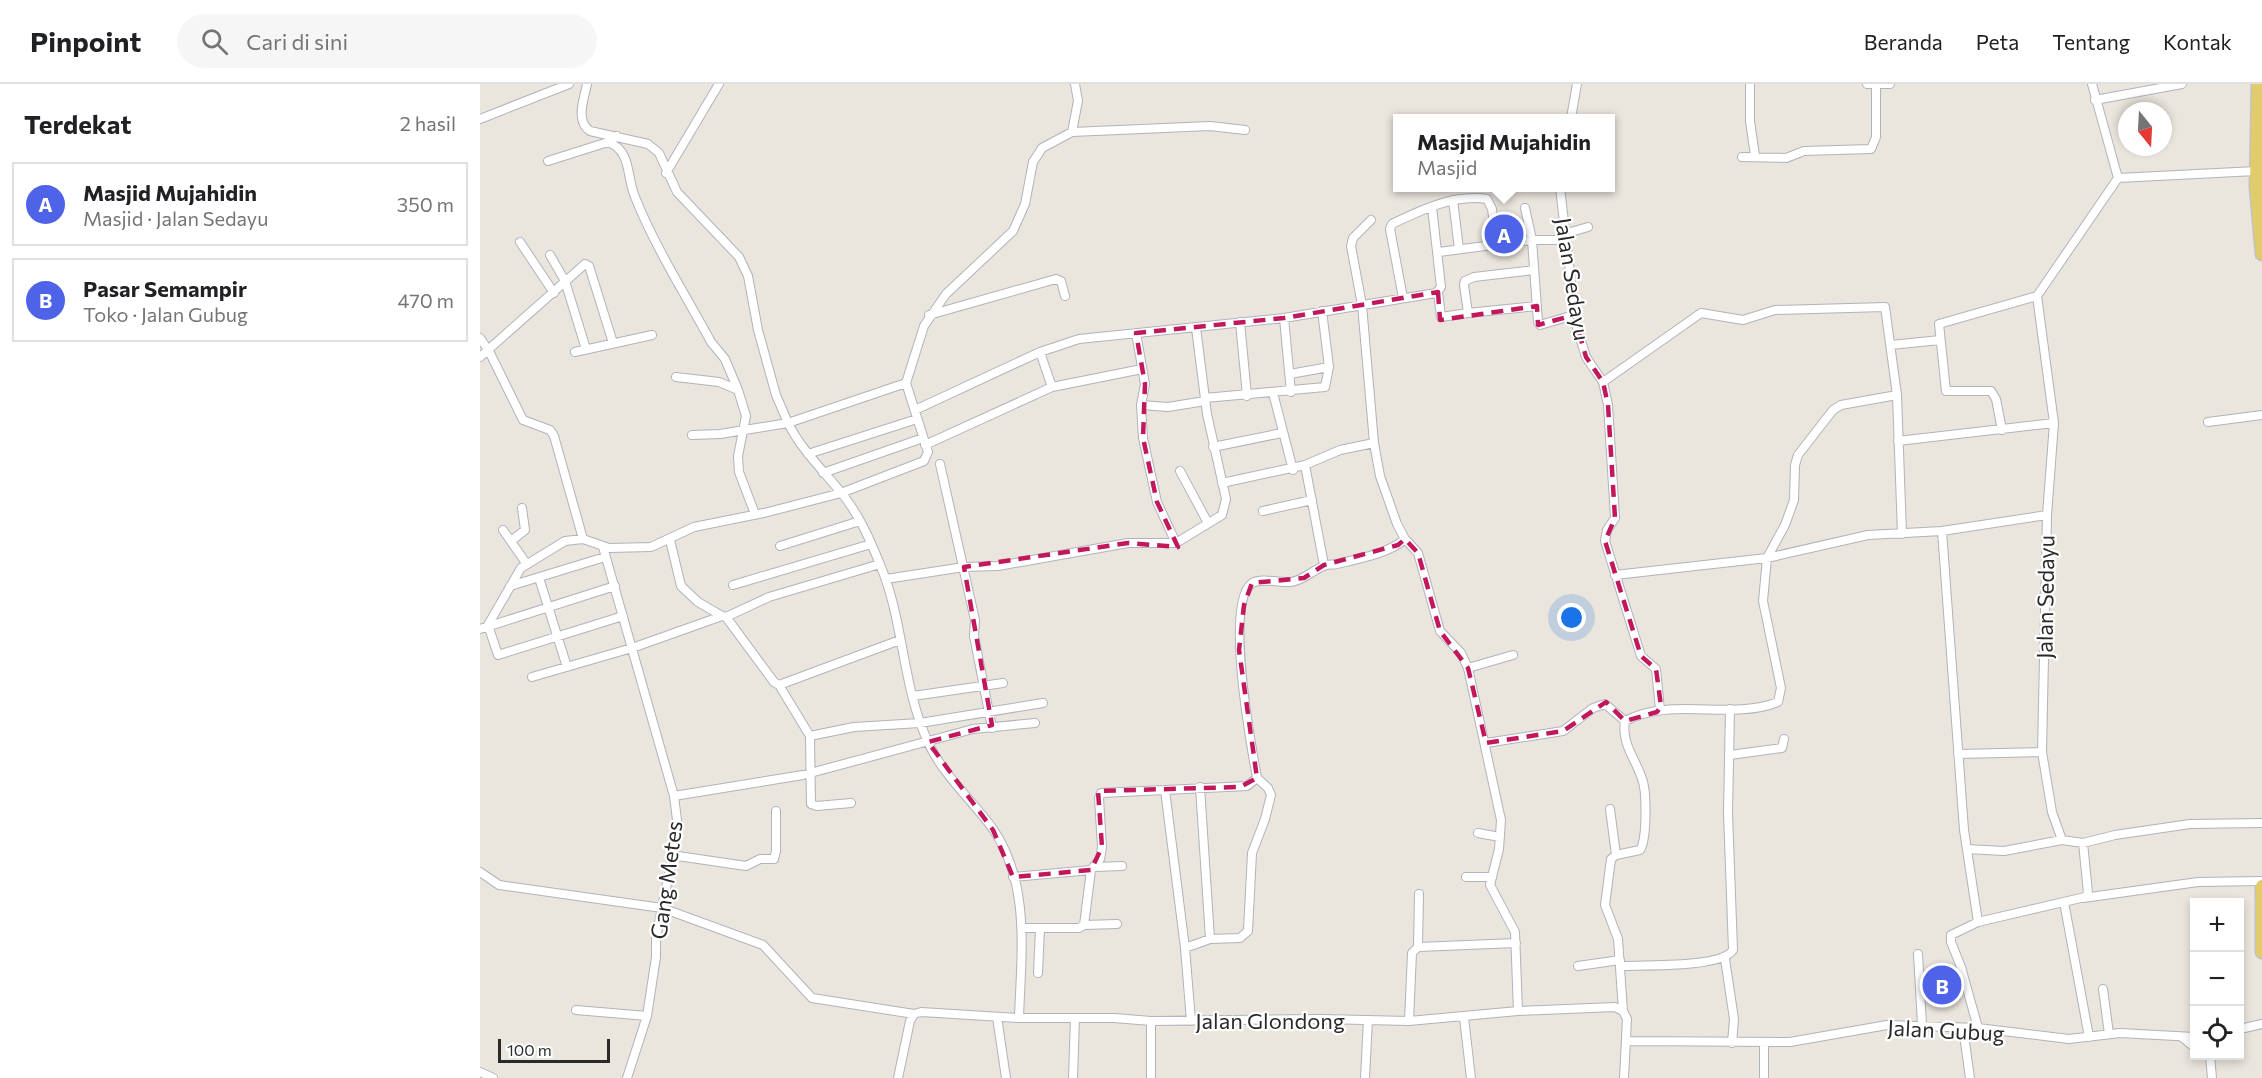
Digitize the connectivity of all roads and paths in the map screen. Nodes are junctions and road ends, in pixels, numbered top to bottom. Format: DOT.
graph roads {
  1 [pos="569,84"];
  2 [pos="587,84"];
  3 [pos="719,84"];
  4 [pos="1075,84"];
  5 [pos="1577,84"];
  6 [pos="1750,84"];
  7 [pos="1867,84"];
  8 [pos="1890,84"];
  9 [pos="2092,84"];
  10 [pos="2182,84"];
  11 [pos="2258,84"];
  12 [pos="1876,86"];
  13 [pos="544,88"];
  14 [pos="2095,100"];
  15 [pos="1572,114"];
  16 [pos="480,119"];
  17 [pos="1245,130"];
  18 [pos="1072,132"];
  19 [pos="617,136"];
  20 [pos="608,142"];
  21 [pos="1755,156"];
  22 [pos="1742,157"];
  23 [pos="548,161"];
  24 [pos="2256,171"];
  25 [pos="666,173"];
  26 [pos="2118,177"];
  27 [pos="1560,192"];
  28 [pos="1453,200"];
  29 [pos="1432,207"];
  30 [pos="1525,208"];
  31 [pos="1371,220"];
  32 [pos="1588,228"];
  33 [pos="1564,237"];
  34 [pos="1532,240"];
  35 [pos="520,242"];
  36 [pos="1497,245"];
  37 [pos="1459,249"];
  38 [pos="1439,252"];
  39 [pos="2262,254"];
  40 [pos="550,255"];
  41 [pos="1534,270"];
  42 [pos="565,282"];
  43 [pos="1438,292"];
  44 [pos="554,293"];
  45 [pos="1065,296"];
  46 [pos="2037,296"];
  47 [pos="1403,298"];
  48 [pos="1362,305"];
  49 [pos="1537,306"];
  50 [pos="1322,312"];
  51 [pos="1468,313"];
  52 [pos="929,315"];
  53 [pos="1574,315"];
  54 [pos="1284,318"];
  55 [pos="1240,322"];
  56 [pos="1196,328"];
  57 [pos="1136,333"];
  58 [pos="652,335"];
  59 [pos="480,338"];
  60 [pos="1940,340"];
  61 [pos="613,343"];
  62 [pos="1891,345"];
  63 [pos="586,350"];
  64 [pos="489,351"];
  65 [pos="575,352"];
  66 [pos="1040,352"];
  67 [pos="480,357"];
  68 [pos="1329,367"];
  69 [pos="1142,369"];
  70 [pos="1290,374"];
  71 [pos="676,377"];
  72 [pos="1603,382"];
  73 [pos="906,383"];
  74 [pos="1052,387"];
  75 [pos="738,390"];
  76 [pos="1291,392"];
  77 [pos="1273,393"];
  78 [pos="1897,395"];
  79 [pos="1247,396"];
  80 [pos="1205,400"];
  81 [pos="1141,405"];
  82 [pos="916,414"];
  83 [pos="2262,415"];
  84 [pos="2208,422"];
  85 [pos="788,423"];
  86 [pos="2054,423"];
  87 [pos="2002,430"];
  88 [pos="745,431"];
  89 [pos="1282,433"];
  90 [pos="692,435"];
  91 [pos="924,441"];
  92 [pos="1898,441"];
  93 [pos="1374,443"];
  94 [pos="1213,447"];
  95 [pos="808,454"];
  96 [pos="940,464"];
  97 [pos="1305,465"];
  98 [pos="1293,470"];
  99 [pos="1180,471"];
  100 [pos="823,473"];
  101 [pos="1222,483"];
  102 [pos="841,493"];
  103 [pos="1312,500"];
  104 [pos="522,508"];
  105 [pos="1263,511"];
  106 [pos="755,514"];
  107 [pos="2047,515"];
  108 [pos="860,521"];
  109 [pos="1208,522"];
  110 [pos="503,530"];
  111 [pos="1942,531"];
  112 [pos="1902,534"];
  113 [pos="583,539"];
  114 [pos="1405,539"];
  115 [pos="670,540"];
  116 [pos="511,542"];
  117 [pos="1176,543"];
  118 [pos="871,544"];
  119 [pos="780,546"];
  120 [pos="603,547"];
  121 [pos="606,557"];
  122 [pos="1767,558"];
  123 [pos="526,563"];
  124 [pos="880,564"];
  125 [pos="1324,566"];
  126 [pos="964,567"];
  127 [pos="1615,575"];
  128 [pos="539,578"];
  129 [pos="886,579"];
  130 [pos="733,585"];
  131 [pos="510,586"];
  132 [pos="615,586"];
  133 [pos="549,606"];
  134 [pos="623,616"];
  135 [pos="724,616"];
  136 [pos="484,627"];
  137 [pos="557,635"];
  138 [pos="900,640"];
  139 [pos="632,648"];
  140 [pos="1512,655"];
  141 [pos="567,667"];
  142 [pos="1468,668"];
  143 [pos="532,677"];
  144 [pos="1003,683"];
  145 [pos="779,685"];
  146 [pos="984,686"];
  147 [pos="913,696"];
  148 [pos="1043,703"];
  149 [pos="1730,709"];
  150 [pos="1660,710"];
  151 [pos="989,712"];
  152 [pos="1625,721"];
  153 [pos="920,723"];
  154 [pos="1035,723"];
  155 [pos="992,728"];
  156 [pos="810,736"];
  157 [pos="1784,740"];
  158 [pos="928,742"];
  159 [pos="1486,743"];
  160 [pos="2042,752"];
  161 [pos="1958,754"];
  162 [pos="1730,755"];
  163 [pos="809,773"];
  164 [pos="1257,778"];
  165 [pos="1200,787"];
  166 [pos="1165,790"];
  167 [pos="674,796"];
  168 [pos="851,803"];
  169 [pos="1610,809"];
  170 [pos="776,811"];
  171 [pos="2262,823"];
  172 [pos="1478,833"];
  173 [pos="1500,837"];
  174 [pos="2062,840"];
  175 [pos="2083,843"];
  176 [pos="1967,849"];
  177 [pos="671,855"];
  178 [pos="1616,855"];
  179 [pos="1122,866"];
  180 [pos="1093,869"];
  181 [pos="480,872"];
  182 [pos="1013,877"];
  183 [pos="1466,877"];
  184 [pos="1491,877"];
  185 [pos="2262,884"];
  186 [pos="1419,894"];
  187 [pos="2083,898"];
  188 [pos="2064,902"];
  189 [pos="662,908"];
  190 [pos="1978,922"];
  191 [pos="1117,924"];
  192 [pos="1084,925"];
  193 [pos="1022,928"];
  194 [pos="1040,929"];
  195 [pos="1210,939"];
  196 [pos="1516,943"];
  197 [pos="1418,947"];
  198 [pos="1185,948"];
  199 [pos="2262,952"];
  200 [pos="1918,954"];
  201 [pos="1725,959"];
  202 [pos="1021,960"];
  203 [pos="1038,960"];
  204 [pos="1620,963"];
  205 [pos="1578,966"];
  206 [pos="1038,973"];
  207 [pos="2103,989"];
  208 [pos="576,1010"];
  209 [pos="1518,1011"];
  210 [pos="1623,1011"];
  211 [pos="914,1014"];
  212 [pos="647,1016"];
  213 [pos="997,1017"];
  214 [pos="1019,1018"];
  215 [pos="1075,1018"];
  216 [pos="1464,1018"];
  217 [pos="1191,1020"];
  218 [pos="1368,1020"];
  219 [pos="1151,1021"];
  220 [pos="1409,1021"];
  221 [pos="2262,1024"];
  222 [pos="1922,1025"];
  223 [pos="1963,1028"];
  224 [pos="1978,1028"];
  225 [pos="2244,1028"];
  226 [pos="2109,1034"];
  227 [pos="2089,1036"];
  228 [pos="2190,1037"];
  229 [pos="2183,1038"];
  230 [pos="1626,1041"];
  231 [pos="1732,1043"];
  232 [pos="1764,1043"];
  233 [pos="2190,1044"];
  234 [pos="2209,1060"];
  235 [pos="480,1071"];
  236 [pos="493,1078"];
  237 [pos="627,1078"];
  238 [pos="898,1078"];
  239 [pos="1006,1078"];
  240 [pos="1073,1078"];
  241 [pos="1151,1078"];
  242 [pos="1365,1078"];
  243 [pos="1471,1078"];
  244 [pos="1624,1078"];
  245 [pos="1764,1078"];
  246 [pos="1970,1078"];
  247 [pos="2212,1078"];
  1 -- 13 [label="street"];
  2 -- 19 [label="street"];
  3 -- 25 [label="street"];
  4 -- 18 [label="street"];
  5 -- 15 [label="street"];
  6 -- 21 [label="street"];
  7 -- 12 [label="street"];
  8 -- 12 [label="street"];
  9 -- 14 [label="street"];
  10 -- 14 [label="street"];
  11 -- 24 [label="main road"];
  12 -- 21 [label="street"];
  13 -- 16 [label="street"];
  14 -- 26 [label="street"];
  17 -- 18 [label="street"];
  18 -- 52 [label="street"];
  19 -- 20 [label="street"];
  19 -- 25 [label="street"];
  20 -- 23 [label="street"];
  20 -- 75 [label="street"];
  21 -- 22 [label="street"];
  24 -- 26 [label="street"];
  24 -- 39 [label="main road"];
  25 -- 85 [label="street"];
  26 -- 46 [label="street"];
  27 -- 33 [label="street, Jalan Sedayu"];
  28 -- 29 [label="street"];
  28 -- 36 [label="street"];
  28 -- 37 [label="street"];
  29 -- 38 [label="street"];
  29 -- 47 [label="street"];
  30 -- 34 [label="street"];
  31 -- 48 [label="street"];
  32 -- 33 [label="street"];
  33 -- 34 [label="street"];
  33 -- 53 [label="street, Jalan Sedayu"];
  34 -- 36 [label="street"];
  34 -- 41 [label="street"];
  35 -- 44 [label="street"];
  36 -- 37 [label="street"];
  37 -- 38 [label="street"];
  38 -- 43 [label="street"];
  40 -- 42 [label="street"];
  41 -- 49 [label="street"];
  41 -- 51 [label="street"];
  42 -- 44 [label="street"];
  42 -- 61 [label="street"];
  42 -- 63 [label="street"];
  43 -- 47 [label="street"];
  43 -- 51 [label="street"];
  44 -- 64 [label="street"];
  45 -- 52 [label="street"];
  46 -- 60 [label="street"];
  46 -- 86 [label="street"];
  47 -- 48 [label="street"];
  48 -- 50 [label="street"];
  48 -- 93 [label="street"];
  49 -- 51 [label="street"];
  49 -- 53 [label="street"];
  50 -- 54 [label="street"];
  50 -- 68 [label="street"];
  52 -- 73 [label="street"];
  53 -- 72 [label="street, Jalan Sedayu"];
  54 -- 55 [label="street"];
  54 -- 70 [label="street"];
  55 -- 56 [label="street"];
  55 -- 79 [label="street"];
  56 -- 57 [label="street"];
  56 -- 80 [label="street"];
  57 -- 66 [label="street"];
  57 -- 69 [label="street"];
  58 -- 61 [label="street"];
  59 -- 64 [label="street"];
  60 -- 62 [label="street"];
  60 -- 87 [label="street"];
  61 -- 63 [label="street"];
  62 -- 72 [label="street"];
  62 -- 78 [label="street"];
  63 -- 65 [label="street"];
  64 -- 67 [label="street"];
  64 -- 113 [label="street"];
  66 -- 74 [label="street"];
  66 -- 82 [label="street"];
  68 -- 70 [label="street"];
  68 -- 76 [label="street"];
  69 -- 74 [label="street"];
  69 -- 81 [label="street"];
  70 -- 76 [label="street"];
  71 -- 75 [label="street"];
  72 -- 127 [label="street, Jalan Sedayu"];
  73 -- 82 [label="street"];
  73 -- 85 [label="street"];
  74 -- 91 [label="street"];
  75 -- 88 [label="street"];
  76 -- 77 [label="street"];
  77 -- 79 [label="street"];
  77 -- 89 [label="street"];
  78 -- 92 [label="street"];
  78 -- 122 [label="street"];
  79 -- 80 [label="street"];
  80 -- 81 [label="street"];
  80 -- 94 [label="street"];
  81 -- 117 [label="street"];
  82 -- 91 [label="street"];
  82 -- 95 [label="street"];
  83 -- 84 [label="street"];
  85 -- 88 [label="street"];
  85 -- 95 [label="street"];
  86 -- 87 [label="street"];
  86 -- 107 [label="street"];
  87 -- 92 [label="street"];
  88 -- 90 [label="street"];
  88 -- 106 [label="street"];
  89 -- 94 [label="street"];
  89 -- 98 [label="street"];
  91 -- 100 [label="street"];
  91 -- 102 [label="street"];
  92 -- 112 [label="street"];
  93 -- 97 [label="street"];
  93 -- 114 [label="street"];
  94 -- 101 [label="street"];
  95 -- 100 [label="street"];
  96 -- 126 [label="street"];
  97 -- 98 [label="street"];
  97 -- 103 [label="street"];
  98 -- 101 [label="street"];
  99 -- 109 [label="street"];
  100 -- 102 [label="street"];
  101 -- 109 [label="street"];
  102 -- 106 [label="street"];
  102 -- 108 [label="street"];
  103 -- 105 [label="street"];
  103 -- 125 [label="street"];
  104 -- 116 [label="street"];
  106 -- 115 [label="street"];
  107 -- 111 [label="street, Jalan Sedayu"];
  107 -- 160 [label="street, Jalan Sedayu"];
  108 -- 118 [label="street"];
  108 -- 119 [label="street"];
  109 -- 117 [label="street"];
  110 -- 116 [label="street"];
  111 -- 112 [label="street, Jalan Sedayu"];
  111 -- 161 [label="street"];
  112 -- 122 [label="street, Jalan Sedayu"];
  113 -- 120 [label="street"];
  113 -- 123 [label="street"];
  114 -- 125 [label="street"];
  114 -- 142 [label="street"];
  115 -- 120 [label="street"];
  115 -- 135 [label="street"];
  116 -- 123 [label="street"];
  117 -- 126 [label="street"];
  118 -- 124 [label="street"];
  118 -- 130 [label="street"];
  120 -- 121 [label="street, Gang Metes"];
  121 -- 128 [label="street"];
  121 -- 132 [label="street, Gang Metes"];
  122 -- 127 [label="street, Jalan Sedayu"];
  122 -- 149 [label="street"];
  123 -- 131 [label="street"];
  124 -- 129 [label="street"];
  124 -- 135 [label="street"];
  125 -- 164 [label="street"];
  126 -- 129 [label="street"];
  126 -- 146 [label="street"];
  127 -- 150 [label="street, Jalan Sedayu"];
  128 -- 131 [label="street"];
  128 -- 133 [label="street"];
  129 -- 138 [label="street"];
  131 -- 136 [label="street"];
  132 -- 133 [label="street"];
  132 -- 134 [label="street, Gang Metes"];
  133 -- 136 [label="street"];
  133 -- 137 [label="street"];
  134 -- 137 [label="street"];
  134 -- 139 [label="street, Gang Metes"];
  135 -- 139 [label="street"];
  135 -- 145 [label="street"];
  136 -- 137 [label="street"];
  137 -- 141 [label="street"];
  138 -- 145 [label="street"];
  138 -- 147 [label="street"];
  139 -- 141 [label="street"];
  139 -- 167 [label="street, Gang Metes"];
  140 -- 142 [label="street"];
  141 -- 143 [label="street"];
  142 -- 159 [label="street"];
  144 -- 146 [label="street"];
  145 -- 156 [label="street"];
  146 -- 147 [label="street"];
  146 -- 151 [label="street"];
  147 -- 153 [label="street"];
  148 -- 151 [label="street"];
  149 -- 150 [label="street"];
  149 -- 162 [label="street"];
  150 -- 152 [label="street"];
  151 -- 153 [label="street"];
  151 -- 155 [label="street"];
  152 -- 159 [label="street"];
  152 -- 178 [label="street"];
  153 -- 156 [label="street"];
  153 -- 158 [label="street"];
  154 -- 155 [label="street"];
  155 -- 158 [label="street"];
  156 -- 163 [label="street"];
  157 -- 162 [label="street"];
  158 -- 163 [label="street"];
  158 -- 182 [label="street"];
  159 -- 173 [label="street"];
  160 -- 161 [label="street"];
  160 -- 174 [label="street, Jalan Sedayu"];
  161 -- 176 [label="street"];
  162 -- 201 [label="street"];
  163 -- 167 [label="street"];
  163 -- 168 [label="street"];
  164 -- 165 [label="street"];
  164 -- 195 [label="street"];
  165 -- 166 [label="street"];
  165 -- 195 [label="street"];
  166 -- 180 [label="street"];
  166 -- 198 [label="street"];
  167 -- 177 [label="street, Gang Metes"];
  169 -- 178 [label="street"];
  170 -- 177 [label="street"];
  171 -- 175 [label="street"];
  172 -- 173 [label="street"];
  173 -- 184 [label="street"];
  174 -- 175 [label="street"];
  174 -- 176 [label="street"];
  175 -- 187 [label="street"];
  176 -- 190 [label="street"];
  177 -- 189 [label="street, Gang Metes"];
  178 -- 204 [label="street"];
  179 -- 180 [label="street"];
  180 -- 182 [label="street"];
  180 -- 192 [label="street"];
  181 -- 189 [label="street, Jalan Glondong"];
  182 -- 193 [label="street"];
  183 -- 184 [label="street"];
  184 -- 196 [label="street"];
  185 -- 187 [label="street"];
  185 -- 199 [label="main road"];
  186 -- 197 [label="street"];
  187 -- 188 [label="street"];
  188 -- 190 [label="street"];
  188 -- 227 [label="street"];
  189 -- 211 [label="street, Jalan Glondong"];
  189 -- 212 [label="street, Gang Metes"];
  190 -- 224 [label="street"];
  191 -- 192 [label="street"];
  192 -- 194 [label="street"];
  193 -- 194 [label="street"];
  193 -- 202 [label="street"];
  194 -- 203 [label="street"];
  195 -- 198 [label="street"];
  196 -- 197 [label="street"];
  196 -- 209 [label="street"];
  197 -- 220 [label="street"];
  198 -- 217 [label="street"];
  200 -- 222 [label="street"];
  201 -- 204 [label="street"];
  201 -- 231 [label="street"];
  202 -- 203 [label="street"];
  202 -- 214 [label="street"];
  203 -- 206 [label="street"];
  204 -- 205 [label="street"];
  204 -- 210 [label="street"];
  207 -- 226 [label="street"];
  208 -- 212 [label="street"];
  209 -- 210 [label="street, Jalan Glondong"];
  209 -- 216 [label="street, Jalan Glondong"];
  210 -- 230 [label="street"];
  211 -- 213 [label="street, Jalan Glondong"];
  211 -- 238 [label="street"];
  212 -- 237 [label="street, Gang Metes"];
  213 -- 214 [label="street, Jalan Glondong"];
  213 -- 239 [label="street"];
  214 -- 215 [label="street, Jalan Glondong"];
  215 -- 219 [label="street, Jalan Glondong"];
  215 -- 240 [label="street"];
  216 -- 220 [label="street, Jalan Glondong"];
  216 -- 243 [label="street"];
  217 -- 218 [label="street, Jalan Glondong"];
  217 -- 219 [label="street, Jalan Glondong"];
  218 -- 220 [label="street, Jalan Glondong"];
  218 -- 242 [label="street"];
  219 -- 241 [label="street"];
  221 -- 225 [label="street"];
  222 -- 223 [label="street, Jalan Gubug"];
  222 -- 232 [label="street, Jalan Gubug"];
  223 -- 224 [label="street, Jalan Gubug"];
  223 -- 246 [label="street"];
  224 -- 227 [label="street, Jalan Gubug"];
  226 -- 227 [label="street, Jalan Gubug"];
  226 -- 229 [label="street, Jalan Gubug"];
  228 -- 229 [label="street, Jalan Gubug"];
  229 -- 233 [label="street"];
  230 -- 231 [label="street, Jalan Gubug"];
  230 -- 244 [label="street"];
  231 -- 232 [label="street, Jalan Gubug"];
  232 -- 245 [label="street"];
  234 -- 247 [label="street"];
  235 -- 236 [label="street"];
}
